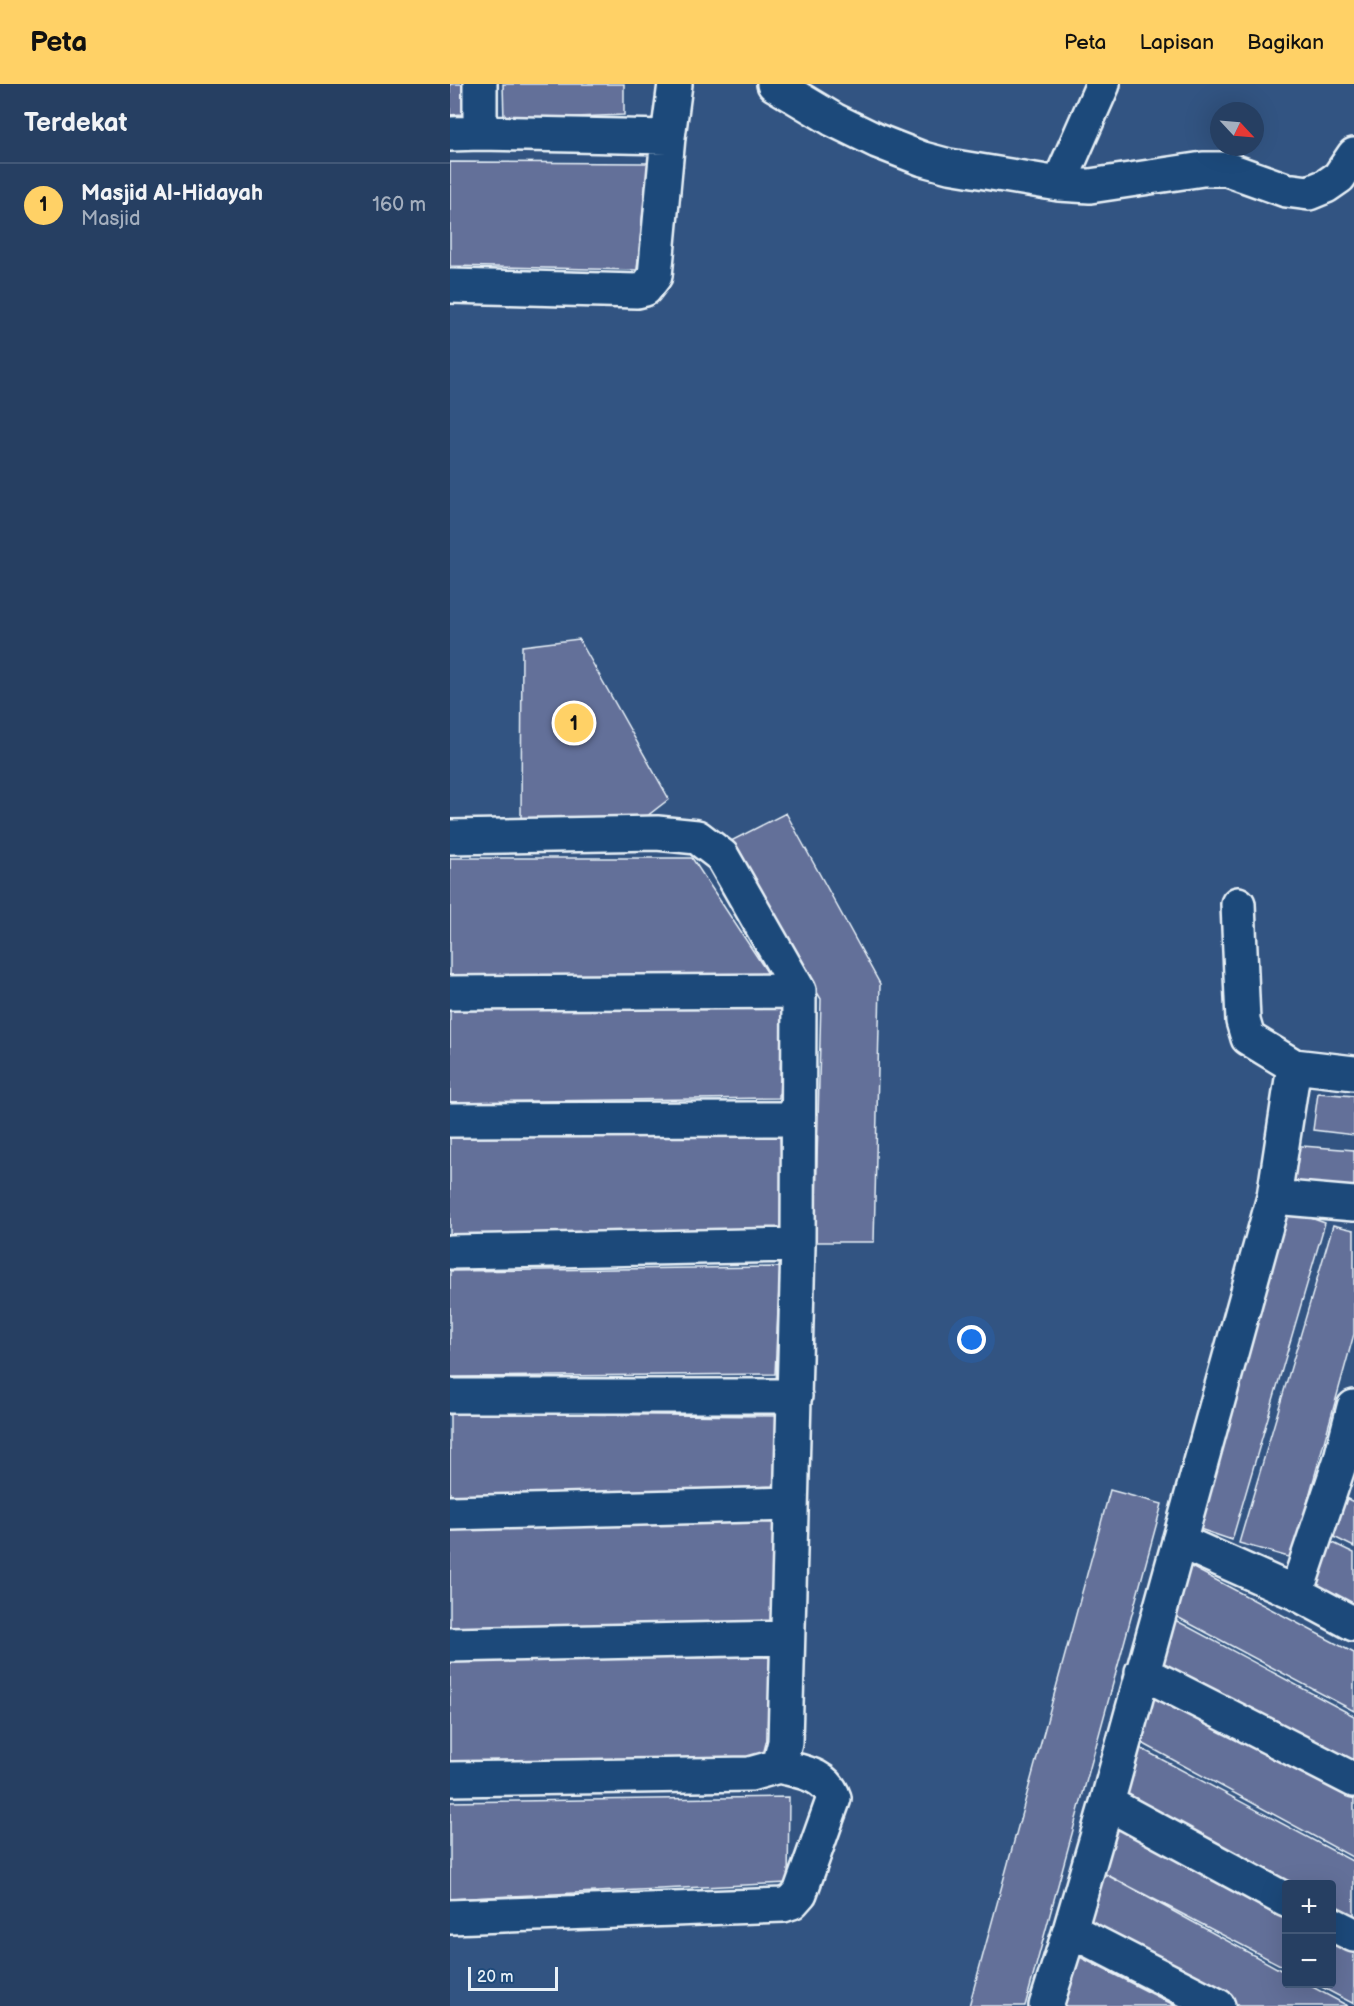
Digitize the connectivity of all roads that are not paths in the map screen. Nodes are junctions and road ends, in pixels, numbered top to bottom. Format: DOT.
graph roads {
  1 [pos="480,84"];
  2 [pos="675,84"];
  3 [pos="774,84"];
  4 [pos="1103,84"];
  5 [pos="465,133"];
  6 [pos="668,137"];
  7 [pos="1354,154"];
  8 [pos="1059,184"];
  9 [pos="450,286"];
  10 [pos="450,837"];
  11 [pos="1238,903"];
  12 [pos="799,991"];
  13 [pos="450,993"];
  14 [pos="1294,1066"];
  15 [pos="1354,1073"];
  16 [pos="798,1119"];
  17 [pos="450,1120"];
  18 [pos="1274,1197"];
  19 [pos="1354,1204"];
  20 [pos="798,1245"];
  21 [pos="450,1252"];
  22 [pos="450,1396"];
  23 [pos="795,1396"];
  24 [pos="1354,1407"];
  25 [pos="1347,1465"];
  26 [pos="791,1504"];
  27 [pos="450,1513"];
  28 [pos="1179,1541"];
  29 [pos="1296,1593"];
  30 [pos="1354,1624"];
  31 [pos="787,1638"];
  32 [pos="450,1645"];
  33 [pos="1142,1672"];
  34 [pos="779,1766"];
  35 [pos="450,1779"];
  36 [pos="1354,1780"];
  37 [pos="1107,1803"];
  38 [pos="1282,1897"];
  39 [pos="450,1917"];
  40 [pos="1336,1926"];
  41 [pos="1070,1930"];
  42 [pos="1354,1935"];
  43 [pos="1046,2006"];
  44 [pos="1218,2006"];
  1 -- 5 [label="street"];
  2 -- 6 [label="street"];
  3 -- 8 [label="street"];
  4 -- 8 [label="street"];
  5 -- 6 [label="street"];
  6 -- 9 [label="street"];
  7 -- 8 [label="street"];
  10 -- 12 [label="street"];
  11 -- 14 [label="street"];
  12 -- 13 [label="street"];
  12 -- 16 [label="street"];
  14 -- 15 [label="street"];
  14 -- 18 [label="street"];
  16 -- 17 [label="street"];
  16 -- 20 [label="street"];
  18 -- 19 [label="street"];
  18 -- 28 [label="street"];
  20 -- 21 [label="street"];
  20 -- 23 [label="street"];
  22 -- 23 [label="street"];
  23 -- 26 [label="street"];
  24 -- 25 [label="street"];
  25 -- 29 [label="street"];
  26 -- 27 [label="street"];
  26 -- 31 [label="street"];
  28 -- 29 [label="street"];
  28 -- 33 [label="street"];
  29 -- 30 [label="street"];
  31 -- 32 [label="street"];
  31 -- 34 [label="street"];
  33 -- 36 [label="street"];
  33 -- 37 [label="street"];
  34 -- 35 [label="street"];
  34 -- 39 [label="street"];
  37 -- 38 [label="street"];
  37 -- 41 [label="street"];
  40 -- 42 [label="street"];
  41 -- 43 [label="street"];
  41 -- 44 [label="street"];
}
